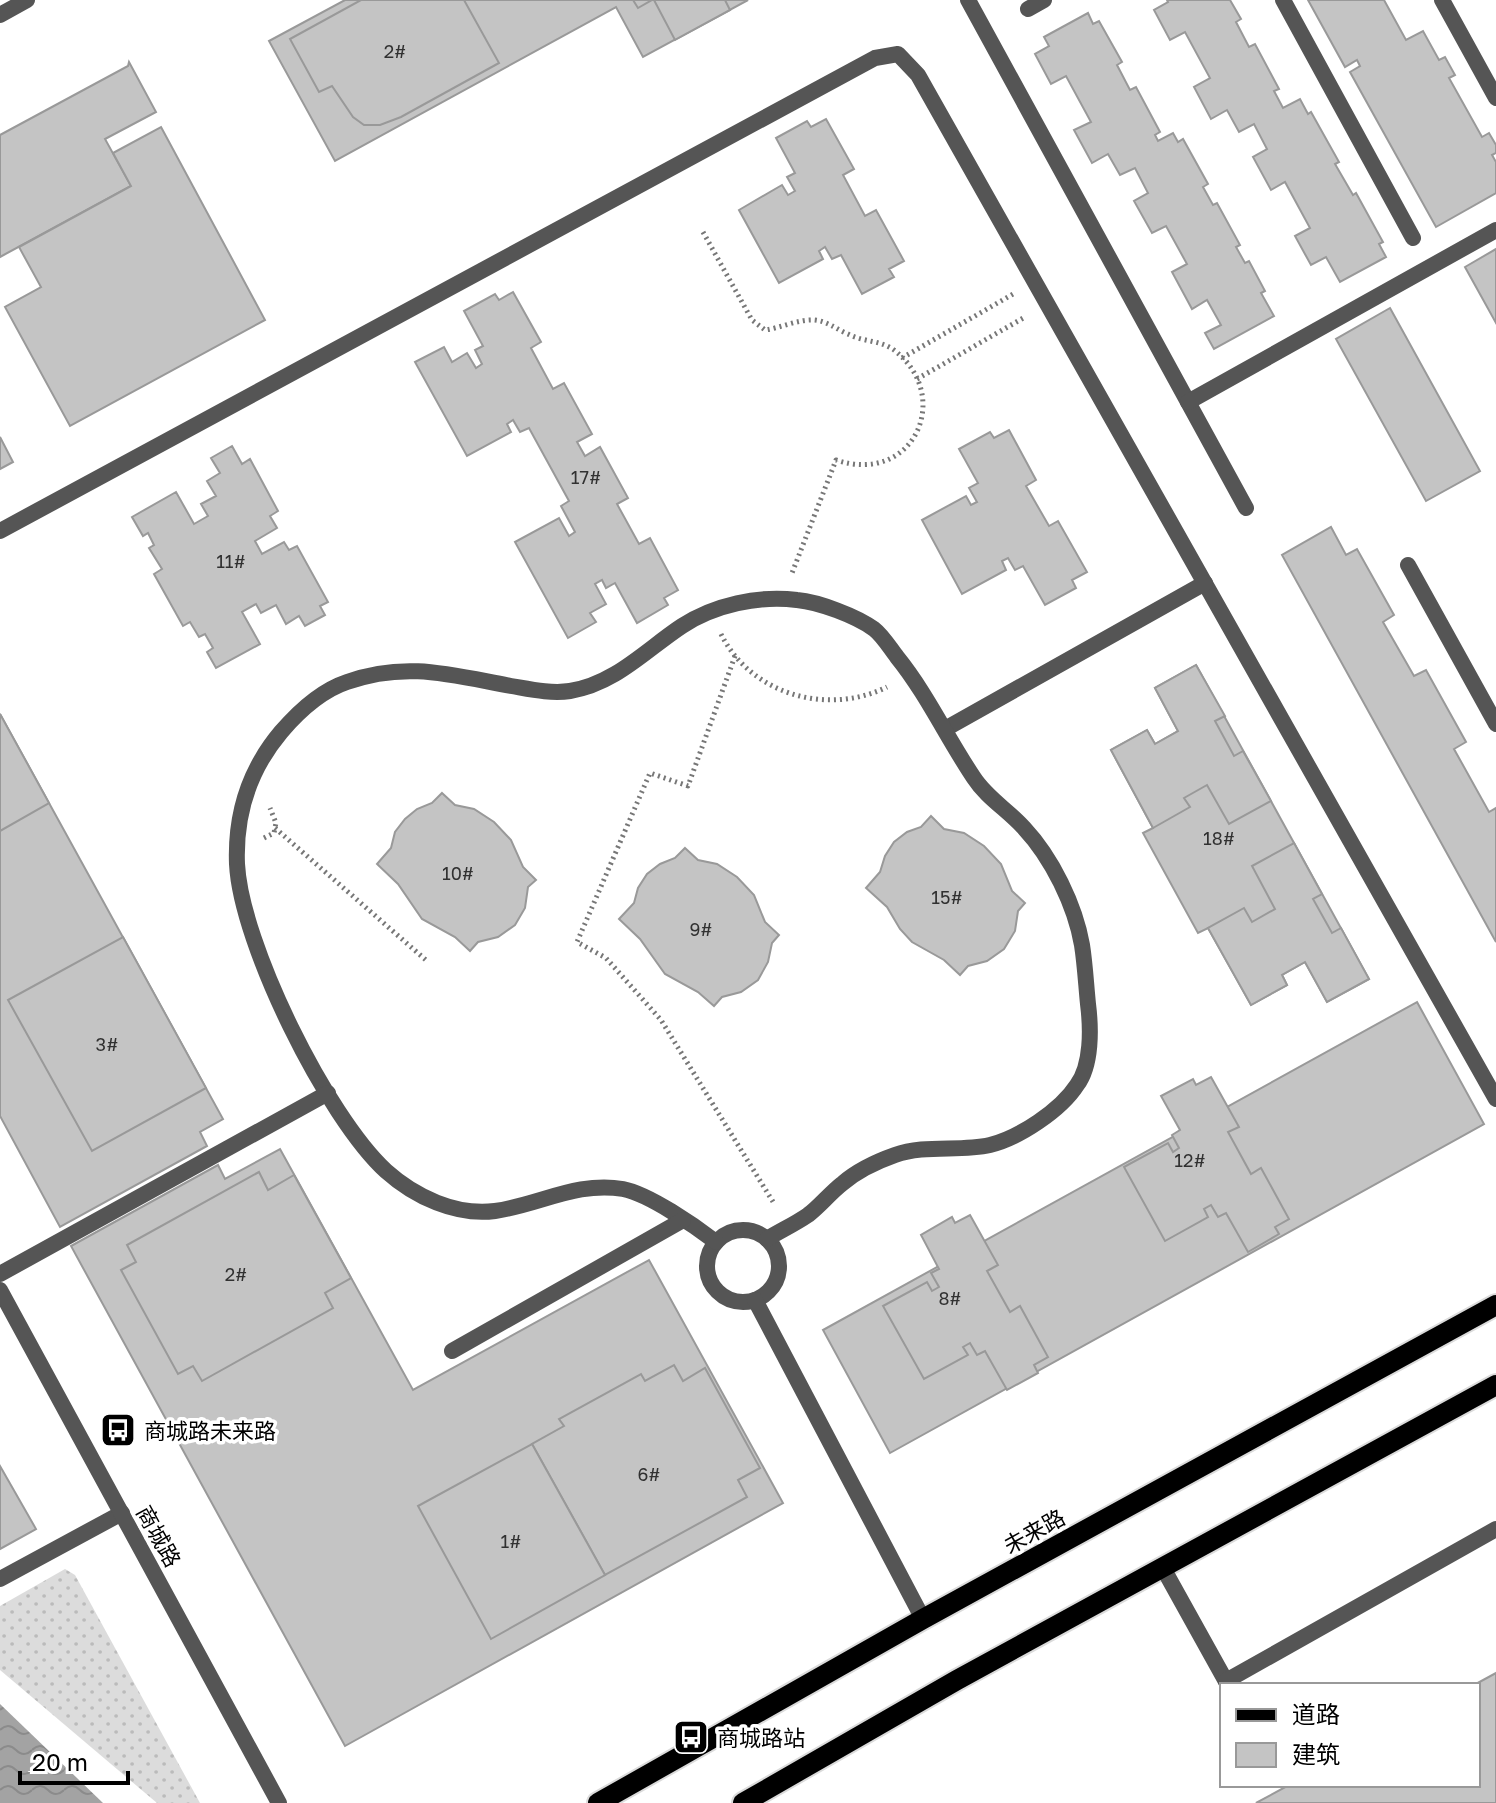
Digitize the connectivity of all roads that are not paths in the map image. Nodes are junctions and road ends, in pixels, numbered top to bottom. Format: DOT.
graph roads {
  1 [pos="27,0"];
  2 [pos="968,0"];
  3 [pos="1044,0"];
  4 [pos="1283,0"];
  5 [pos="1442,0"];
  6 [pos="1028,9"];
  7 [pos="0,15"];
  8 [pos="1496,98"];
  9 [pos="1496,230"];
  10 [pos="1413,238"];
  11 [pos="1188,402"];
  12 [pos="1246,508"];
  13 [pos="0,531"];
  14 [pos="1408,565"];
  15 [pos="1205,583"];
  16 [pos="1496,724"];
  17 [pos="945,729"];
  18 [pos="328,1093"];
  19 [pos="1496,1099"];
  20 [pos="683,1220"];
  21 [pos="767,1239"];
  22 [pos="716,1242"];
  23 [pos="0,1274"];
  24 [pos="0,1290"];
  25 [pos="755,1300"];
  26 [pos="1496,1305"];
  27 [pos="452,1351"];
  28 [pos="1496,1385"];
  29 [pos="122,1513"];
  30 [pos="1496,1529"];
  31 [pos="1163,1568"];
  32 [pos="0,1579"];
  33 [pos="923,1619"];
  34 [pos="1227,1683"];
  35 [pos="279,1803"];
  36 [pos="598,1803"];
  37 [pos="743,1803"];
  1 -- 7 [label="street"];
  2 -- 11 [label="street"];
  3 -- 6 [label="street"];
  4 -- 10 [label="street"];
  5 -- 8 [label="street"];
  9 -- 11 [label="street"];
  11 -- 12 [label="street"];
  13 -- 15 [label="street"];
  14 -- 16 [label="street"];
  15 -- 17 [label="street"];
  15 -- 19 [label="street"];
  17 -- 18 [label="street"];
  17 -- 21 [label="street"];
  18 -- 20 [label="street"];
  18 -- 23 [label="street"];
  20 -- 22 [label="street"];
  20 -- 27 [label="street"];
  21 -- 22 [label="street"];
  21 -- 25 [label="street"];
  22 -- 25 [label="street"];
  24 -- 29 [label="street, 商城路"];
  25 -- 33 [label="street"];
  26 -- 33 [label="main road, 未来路"];
  28 -- 31 [label="main road"];
  29 -- 32 [label="street"];
  29 -- 35 [label="street, 商城路"];
  30 -- 34 [label="street"];
  31 -- 34 [label="street"];
  31 -- 37 [label="main road"];
  33 -- 36 [label="main road, 未来路"];
}
